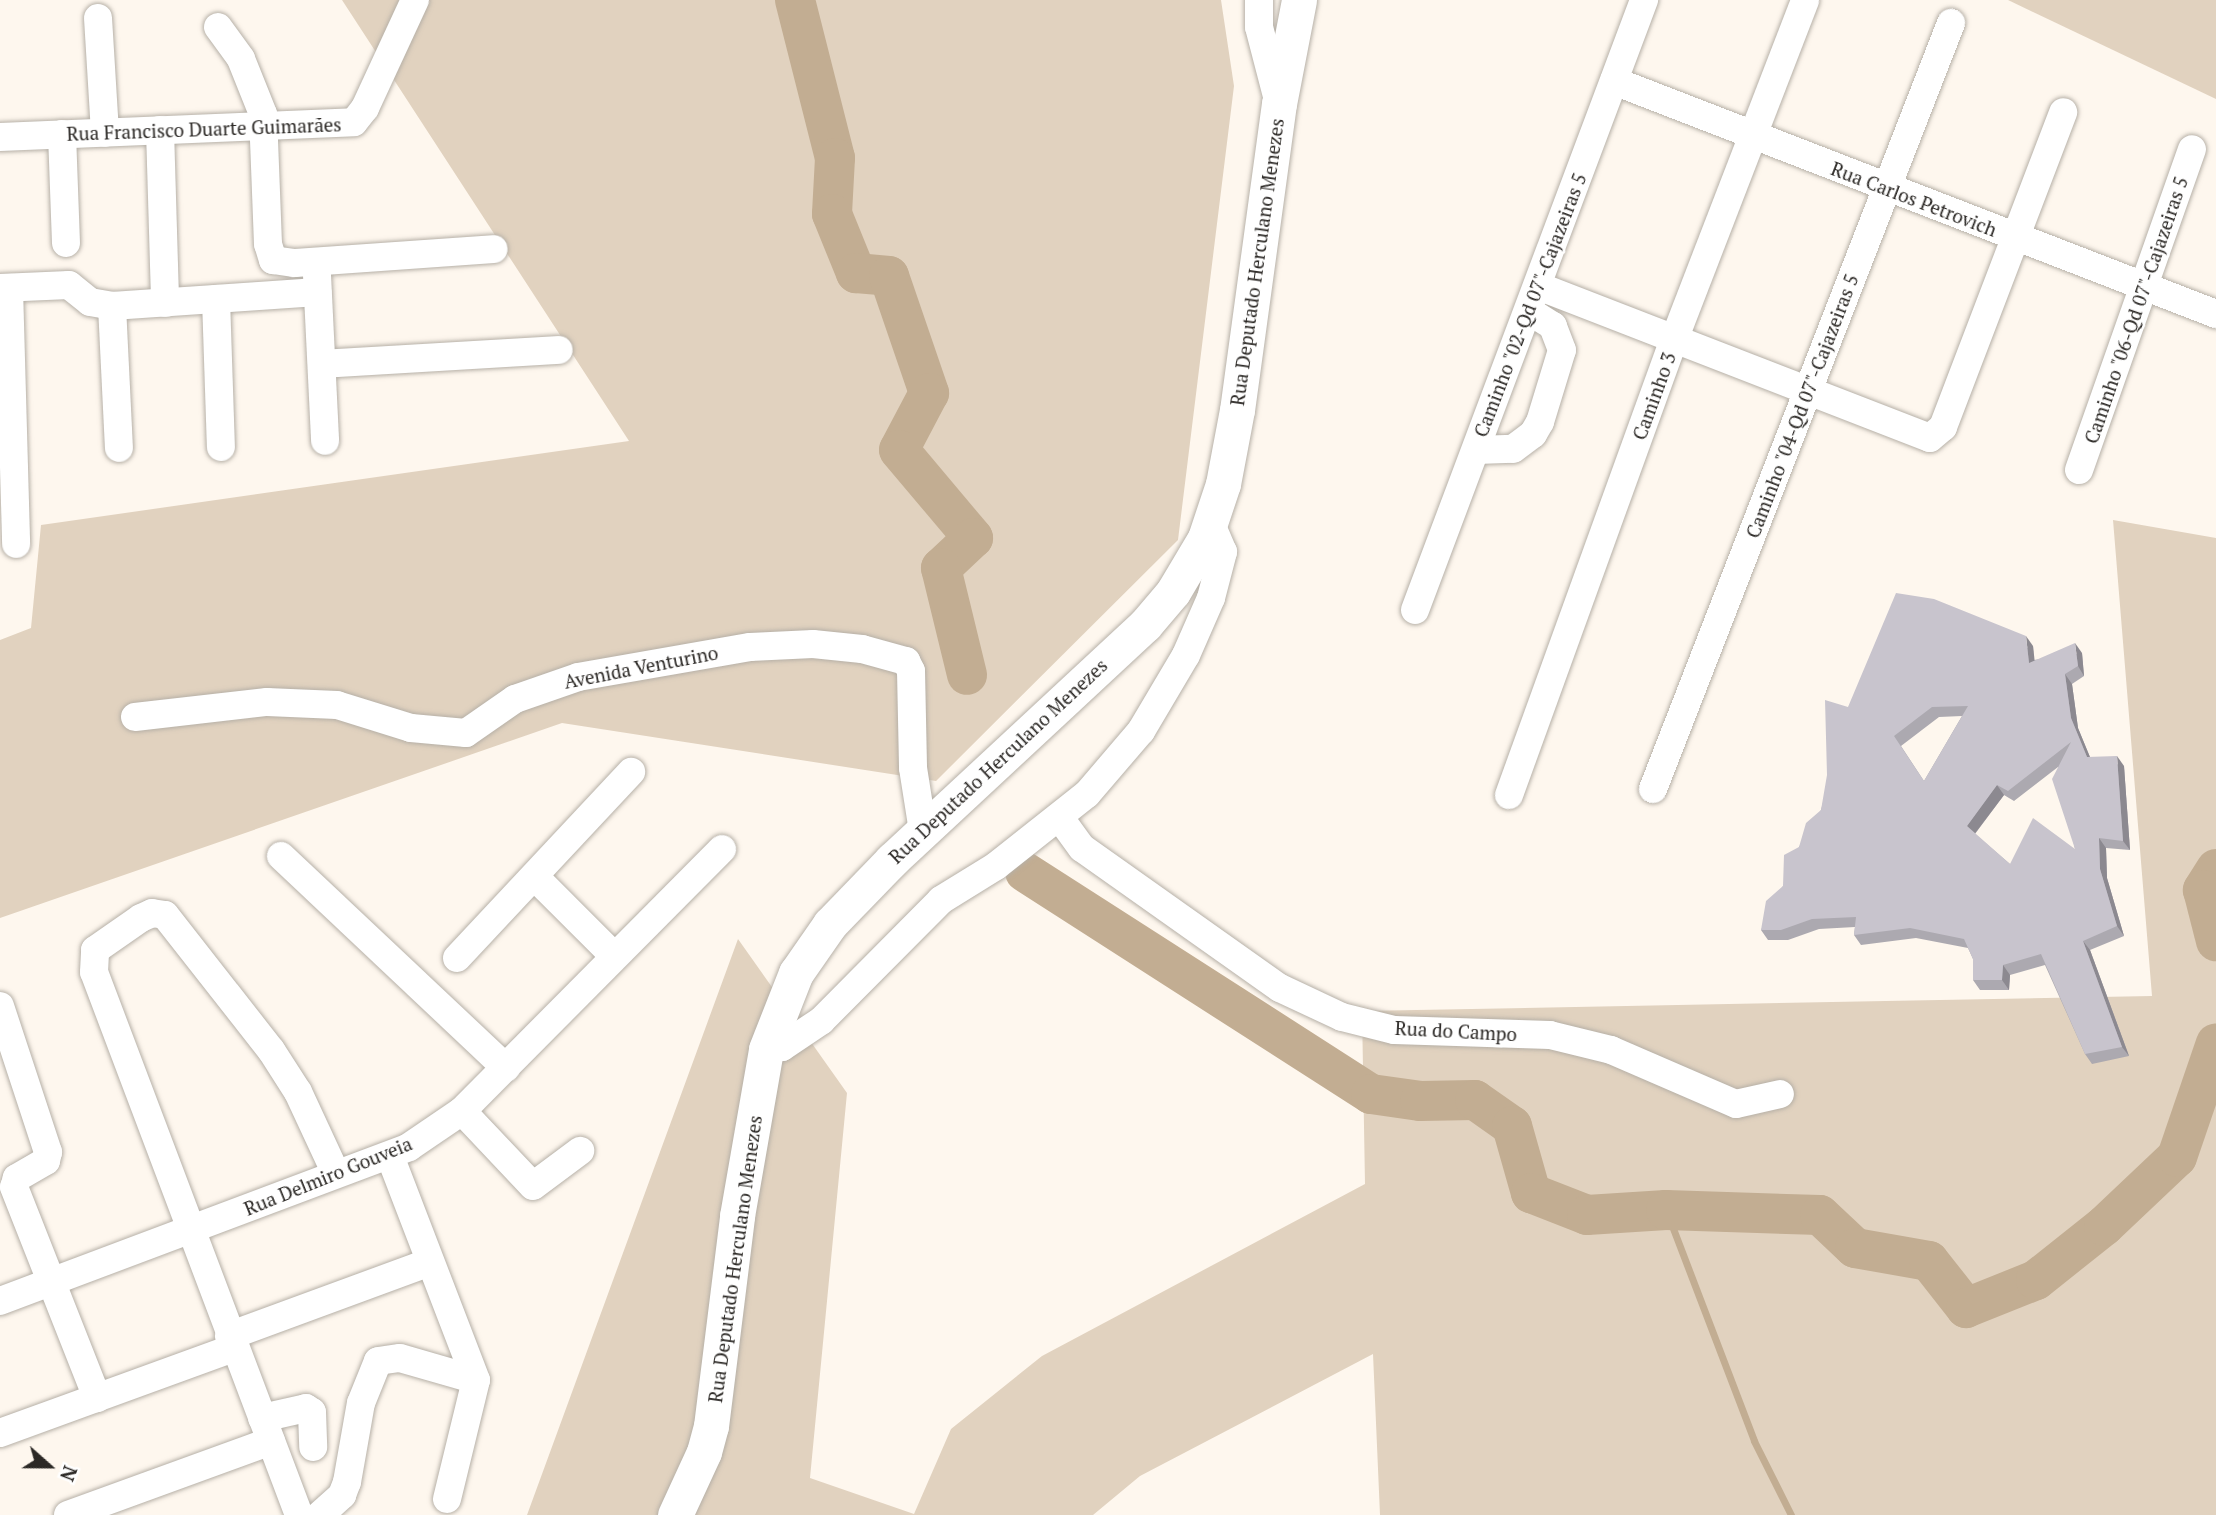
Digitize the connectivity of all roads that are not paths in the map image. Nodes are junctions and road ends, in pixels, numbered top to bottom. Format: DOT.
graph roads {
  1 [pos="415,0"];
  2 [pos="1259,0"];
  3 [pos="1298,0"];
  4 [pos="1644,0"];
  5 [pos="1805,0"];
  6 [pos="98,18"];
  7 [pos="1951,23"];
  8 [pos="218,27"];
  9 [pos="1614,81"];
  10 [pos="1279,104"];
  11 [pos="2063,112"];
  12 [pos="265,126"];
  13 [pos="160,130"];
  14 [pos="105,133"];
  15 [pos="0,137"];
  16 [pos="1752,137"];
  17 [pos="62,143"];
  18 [pos="2192,149"];
  19 [pos="1888,189"];
  20 [pos="2014,237"];
  21 [pos="66,243"];
  22 [pos="494,249"];
  23 [pos="306,262"];
  24 [pos="5,288"];
  25 [pos="2145,288"];
  26 [pos="318,292"];
  27 [pos="216,299"];
  28 [pos="1534,299"];
  29 [pos="165,303"];
  30 [pos="112,306"];
  31 [pos="2216,314"];
  32 [pos="1674,340"];
  33 [pos="559,350"];
  34 [pos="322,364"];
  35 [pos="1807,392"];
  36 [pos="324,441"];
  37 [pos="221,447"];
  38 [pos="119,448"];
  39 [pos="1476,450"];
  40 [pos="2080,470"];
  41 [pos="1210,522"];
  42 [pos="16,544"];
  43 [pos="1415,610"];
  44 [pos="135,717"];
  45 [pos="631,772"];
  46 [pos="1653,789"];
  47 [pos="1509,795"];
  48 [pos="1060,818"];
  49 [pos="923,831"];
  50 [pos="722,849"];
  51 [pos="281,856"];
  52 [pos="536,877"];
  53 [pos="614,956"];
  54 [pos="457,958"];
  55 [pos="0,1006"];
  56 [pos="766,1049"];
  57 [pos="506,1068"];
  58 [pos="1780,1094"];
  59 [pos="462,1111"];
  60 [pos="580,1151"];
  61 [pos="390,1156"];
  62 [pos="336,1174"];
  63 [pos="190,1230"];
  64 [pos="430,1262"];
  65 [pos="51,1283"];
  66 [pos="0,1301"];
  67 [pos="231,1342"];
  68 [pos="476,1380"];
  69 [pos="97,1398"];
  70 [pos="262,1418"];
  71 [pos="0,1433"];
  72 [pos="313,1447"];
  73 [pos="447,1499"];
  74 [pos="68,1515"];
  75 [pos="299,1515"];
  76 [pos="320,1515"];
  77 [pos="675,1515"];
  1 -- 12 [label="street, Rua Francisco Duarte Guimarães"];
  2 -- 10 [label="street"];
  3 -- 10 [label="main road, Rua Deputado Herculano Menezes"];
  4 -- 9 [label="street, Caminho \"02-Qd 07\"-Cajazeiras 5"];
  5 -- 16 [label="street, Caminho 3"];
  6 -- 14 [label="street"];
  7 -- 19 [label="street, Caminho \"04-Qd 07\"-Cajazeiras 5"];
  8 -- 12 [label="street"];
  9 -- 16 [label="street, Rua Carlos Petrovich"];
  9 -- 28 [label="street, Caminho \"02-Qd 07\"-Cajazeiras 5"];
  10 -- 41 [label="main road, Rua Deputado Herculano Menezes"];
  11 -- 20 [label="street"];
  12 -- 13 [label="street, Rua Francisco Duarte Guimarães"];
  12 -- 23 [label="street"];
  13 -- 14 [label="street, Rua Francisco Duarte Guimarães"];
  13 -- 29 [label="street"];
  14 -- 17 [label="street, Rua Francisco Duarte Guimarães"];
  15 -- 17 [label="street, Rua Francisco Duarte Guimarães"];
  16 -- 19 [label="street, Rua Carlos Petrovich"];
  16 -- 32 [label="street, Caminho 3"];
  17 -- 21 [label="street"];
  18 -- 25 [label="street, Caminho \"06-Qd 07\"-Cajazeiras 5"];
  19 -- 20 [label="street, Rua Carlos Petrovich"];
  19 -- 35 [label="street, Caminho \"04-Qd 07\"-Cajazeiras 5"];
  20 -- 25 [label="street, Rua Carlos Petrovich"];
  20 -- 35 [label="street"];
  22 -- 23 [label="street"];
  23 -- 26 [label="street"];
  24 -- 30 [label="street"];
  24 -- 42 [label="street"];
  25 -- 31 [label="street, Rua Carlos Petrovich"];
  25 -- 40 [label="street, Caminho \"06-Qd 07\"-Cajazeiras 5"];
  26 -- 27 [label="street"];
  26 -- 34 [label="street"];
  27 -- 29 [label="street"];
  27 -- 37 [label="street"];
  28 -- 32 [label="street"];
  28 -- 39 [label="street, Caminho \"02-Qd 07\"-Cajazeiras 5"];
  28 -- 39 [label="street"];
  29 -- 30 [label="street"];
  30 -- 38 [label="street"];
  32 -- 35 [label="street"];
  32 -- 47 [label="street, Caminho 3"];
  33 -- 34 [label="street"];
  34 -- 36 [label="street"];
  35 -- 46 [label="street, Caminho \"04-Qd 07\"-Cajazeiras 5"];
  39 -- 43 [label="street, Caminho \"02-Qd 07\"-Cajazeiras 5"];
  41 -- 48 [label="street"];
  41 -- 49 [label="main road, Rua Deputado Herculano Menezes"];
  44 -- 49 [label="street, Avenida Venturino"];
  45 -- 52 [label="street"];
  48 -- 56 [label="street"];
  48 -- 58 [label="street, Rua do Campo"];
  49 -- 56 [label="main road, Rua Deputado Herculano Menezes"];
  50 -- 53 [label="street, Rua Delmiro Gouveia"];
  51 -- 57 [label="street"];
  52 -- 53 [label="street"];
  52 -- 54 [label="street"];
  53 -- 57 [label="street, Rua Delmiro Gouveia"];
  55 -- 65 [label="street"];
  56 -- 77 [label="main road, Rua Deputado Herculano Menezes"];
  57 -- 59 [label="street, Rua Delmiro Gouveia"];
  59 -- 60 [label="street"];
  59 -- 61 [label="street, Rua Delmiro Gouveia"];
  61 -- 62 [label="street, Rua Delmiro Gouveia"];
  61 -- 64 [label="street"];
  62 -- 63 [label="street, Rua Delmiro Gouveia"];
  62 -- 63 [label="street"];
  63 -- 65 [label="street, Rua Delmiro Gouveia"];
  63 -- 67 [label="street"];
  64 -- 67 [label="street"];
  64 -- 68 [label="street"];
  65 -- 66 [label="street, Rua Delmiro Gouveia"];
  65 -- 69 [label="street"];
  67 -- 69 [label="street"];
  67 -- 70 [label="street"];
  68 -- 73 [label="street"];
  68 -- 76 [label="street"];
  69 -- 71 [label="street"];
  70 -- 72 [label="street"];
  70 -- 74 [label="street"];
  70 -- 75 [label="street"];
}
